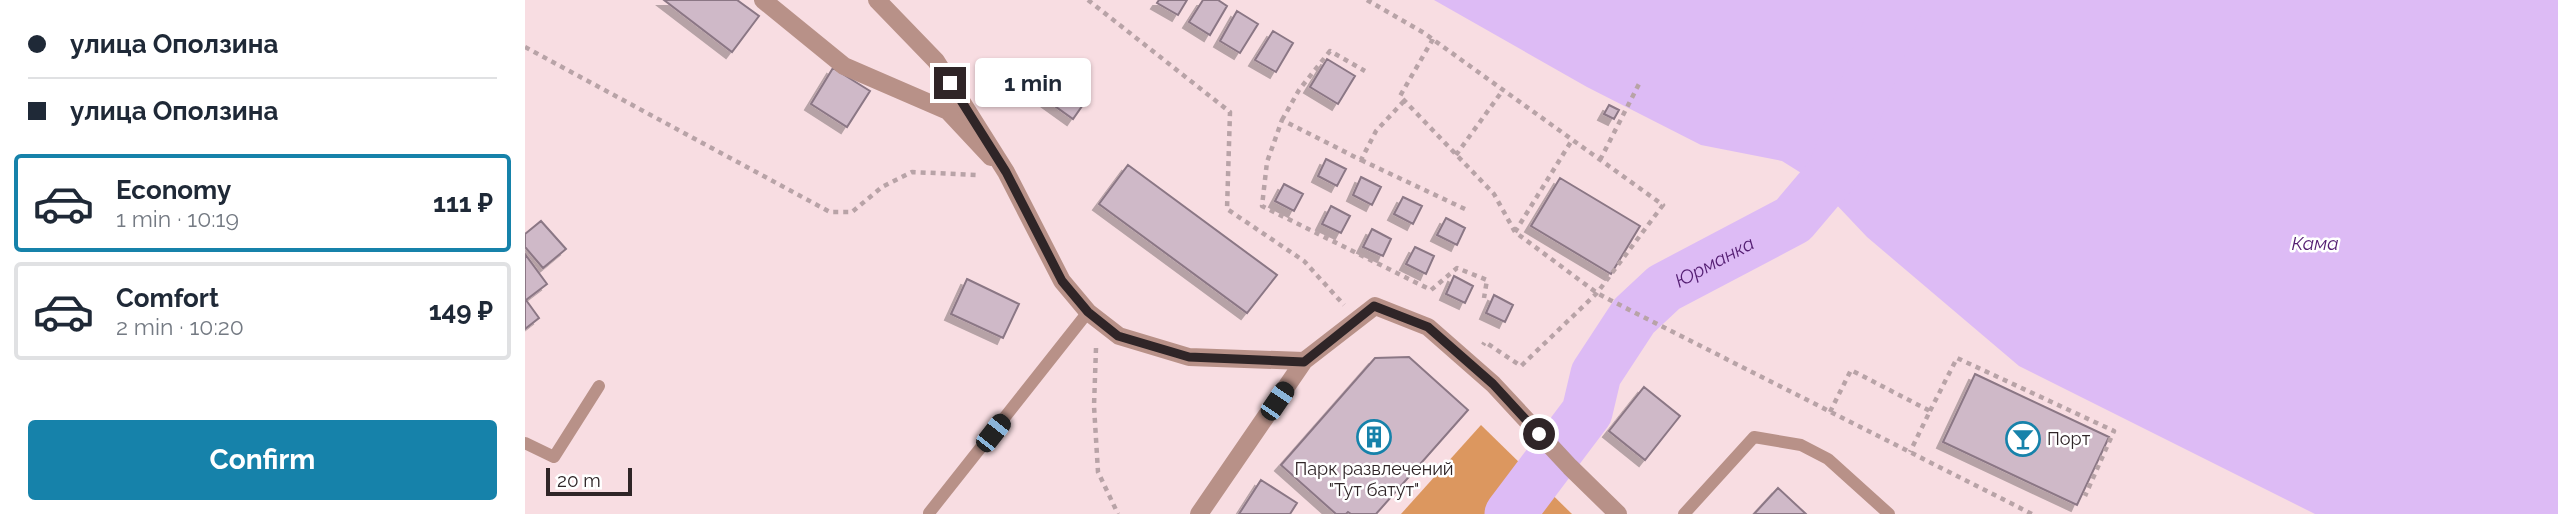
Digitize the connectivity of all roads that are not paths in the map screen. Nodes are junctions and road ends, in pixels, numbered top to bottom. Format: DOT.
graph roads {
  1 [pos="763,0"];
  2 [pos="877,0"];
  3 [pos="1008,175"];
  4 [pos="1093,316"];
  5 [pos="1304,362"];
  6 [pos="599,386"];
  7 [pos="525,443"];
  8 [pos="929,513"];
  9 [pos="1199,514"];
  10 [pos="1618,514"];
  11 [pos="1684,514"];
  12 [pos="1889,514"];
  1 -- 3 [label="street"];
  2 -- 3 [label="street"];
  3 -- 4 [label="street"];
  4 -- 5 [label="street"];
  4 -- 8 [label="lane"];
  5 -- 9 [label="street"];
  5 -- 10 [label="street"];
  6 -- 7 [label="lane"];
  11 -- 12 [label="lane"];
}
